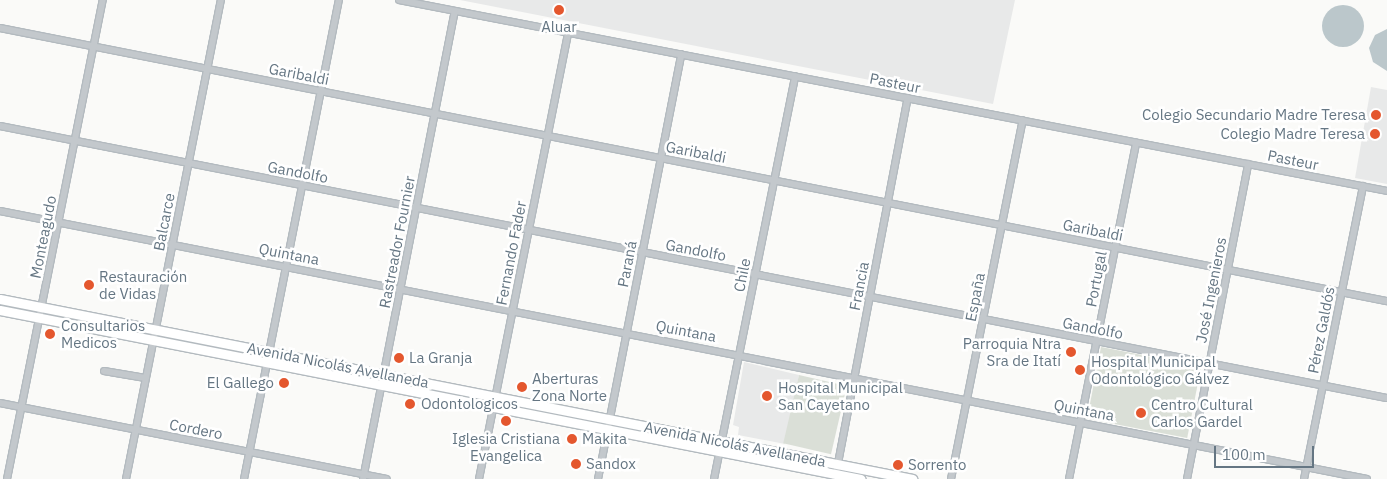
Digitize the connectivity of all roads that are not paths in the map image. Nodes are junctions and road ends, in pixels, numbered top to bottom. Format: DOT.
graph roads {
  1 [pos="103,0"];
  2 [pos="220,0"];
  3 [pos="339,0"];
  4 [pos="399,0"];
  5 [pos="455,11"];
  6 [pos="0,28"];
  7 [pos="568,33"];
  8 [pos="94,46"];
  9 [pos="681,54"];
  10 [pos="207,69"];
  11 [pos="795,76"];
  12 [pos="321,91"];
  13 [pos="908,98"];
  14 [pos="435,114"];
  15 [pos="1023,120"];
  16 [pos="0,126"];
  17 [pos="548,136"];
  18 [pos="75,140"];
  19 [pos="1136,143"];
  20 [pos="661,158"];
  21 [pos="188,163"];
  22 [pos="1248,164"];
  23 [pos="774,181"];
  24 [pos="302,186"];
  25 [pos="1363,186"];
  26 [pos="1387,191"];
  27 [pos="888,203"];
  28 [pos="416,208"];
  29 [pos="0,211"];
  30 [pos="58,222"];
  31 [pos="1002,225"];
  32 [pos="529,230"];
  33 [pos="172,244"];
  34 [pos="1115,247"];
  35 [pos="642,252"];
  36 [pos="286,266"];
  37 [pos="1227,269"];
  38 [pos="755,274"];
  39 [pos="400,289"];
  40 [pos="1341,292"];
  41 [pos="870,296"];
  42 [pos="0,299"];
  43 [pos="1387,301"];
  44 [pos="41,307"];
  45 [pos="0,310"];
  46 [pos="513,310"];
  47 [pos="39,318"];
  48 [pos="983,318"];
  49 [pos="155,330"];
  50 [pos="626,332"];
  51 [pos="153,340"];
  52 [pos="1096,342"];
  53 [pos="270,352"];
  54 [pos="739,354"];
  55 [pos="267,362"];
  56 [pos="1209,363"];
  57 [pos="104,371"];
  58 [pos="383,374"];
  59 [pos="854,377"];
  60 [pos="145,378"];
  61 [pos="381,385"];
  62 [pos="1323,385"];
  63 [pos="496,396"];
  64 [pos="1387,398"];
  65 [pos="967,399"];
  66 [pos="0,403"];
  67 [pos="21,407"];
  68 [pos="494,407"];
  69 [pos="610,419"];
  70 [pos="1081,422"];
  71 [pos="607,429"];
  72 [pos="136,430"];
  73 [pos="722,441"];
  74 [pos="1193,444"];
  75 [pos="720,451"];
  76 [pos="250,452"];
  77 [pos="838,464"];
  78 [pos="1306,467"];
  79 [pos="835,476"];
  80 [pos="363,477"];
  81 [pos="6,479"];
  82 [pos="126,479"];
  83 [pos="244,479"];
  84 [pos="387,479"];
  85 [pos="479,479"];
  86 [pos="598,479"];
  87 [pos="714,479"];
  88 [pos="861,479"];
  89 [pos="912,479"];
  90 [pos="951,479"];
  91 [pos="1069,479"];
  92 [pos="1186,479"];
  93 [pos="1304,479"];
  94 [pos="1367,479"];
  1 -- 8 [label="street, Monteagudo"];
  2 -- 10 [label="street, Balcarce"];
  3 -- 12 [label="street"];
  4 -- 5 [label="street, Pasteur"];
  5 -- 7 [label="street, Pasteur"];
  5 -- 14 [label="street, Rastreador Fournier"];
  6 -- 8 [label="street, Garibaldi"];
  7 -- 9 [label="street, Pasteur"];
  7 -- 17 [label="street, Fernando Fader"];
  8 -- 10 [label="street, Garibaldi"];
  8 -- 18 [label="street, Monteagudo"];
  9 -- 11 [label="street, Pasteur"];
  9 -- 20 [label="street, Paraná"];
  10 -- 12 [label="street, Garibaldi"];
  10 -- 21 [label="street, Balcarce"];
  11 -- 13 [label="street, Pasteur"];
  11 -- 23 [label="street, Chile"];
  12 -- 14 [label="street, Garibaldi"];
  12 -- 24 [label="street"];
  13 -- 15 [label="street, Pasteur"];
  13 -- 27 [label="street, Francia"];
  14 -- 17 [label="street, Garibaldi"];
  14 -- 28 [label="street, Rastreador Fournier"];
  15 -- 19 [label="street, Pasteur"];
  15 -- 31 [label="street, España"];
  16 -- 18 [label="street, Gandolfo"];
  17 -- 20 [label="street, Garibaldi"];
  17 -- 32 [label="street, Fernando Fader"];
  18 -- 21 [label="street, Gandolfo"];
  18 -- 30 [label="street, Monteagudo"];
  19 -- 22 [label="street, Pasteur"];
  19 -- 34 [label="street, Portugal"];
  20 -- 23 [label="street, Garibaldi"];
  20 -- 35 [label="street, Paraná"];
  21 -- 24 [label="street, Gandolfo"];
  21 -- 33 [label="street, Balcarce"];
  22 -- 25 [label="street, Pasteur"];
  22 -- 37 [label="street, José Ingenieros"];
  23 -- 27 [label="street, Garibaldi"];
  23 -- 38 [label="street, Chile"];
  24 -- 28 [label="street, Gandolfo"];
  24 -- 36 [label="street"];
  25 -- 26 [label="street, Pasteur"];
  25 -- 40 [label="street, Pérez Galdós"];
  27 -- 31 [label="street, Garibaldi"];
  27 -- 41 [label="street, Francia"];
  28 -- 32 [label="street, Gandolfo"];
  28 -- 39 [label="street, Rastreador Fournier"];
  29 -- 30 [label="street, Quintana"];
  30 -- 33 [label="street, Quintana"];
  30 -- 44 [label="street, Monteagudo"];
  31 -- 34 [label="street, Garibaldi"];
  31 -- 48 [label="street, España"];
  32 -- 35 [label="street, Gandolfo"];
  32 -- 46 [label="street, Fernando Fader"];
  33 -- 36 [label="street, Quintana"];
  33 -- 49 [label="street, Balcarce"];
  34 -- 37 [label="street, Garibaldi"];
  34 -- 52 [label="street, Portugal"];
  35 -- 38 [label="street, Gandolfo"];
  35 -- 50 [label="street, Paraná"];
  36 -- 39 [label="street, Quintana"];
  36 -- 53 [label="street"];
  37 -- 40 [label="street, Garibaldi"];
  37 -- 56 [label="street, José Ingenieros"];
  38 -- 41 [label="street, Gandolfo"];
  38 -- 54 [label="street, Chile"];
  39 -- 46 [label="street, Quintana"];
  39 -- 58 [label="street, Rastreador Fournier"];
  40 -- 43 [label="street, Garibaldi"];
  40 -- 62 [label="street, Pérez Galdós"];
  41 -- 48 [label="street, Gandolfo"];
  41 -- 59 [label="street, Francia"];
  42 -- 44 [label="main road, Avenida Nicolás Avellaneda"];
  44 -- 47 [label="street, Monteagudo"];
  44 -- 49 [label="main road, Avenida Nicolás Avellaneda"];
  45 -- 47 [label="main road, Avenida Nicolás Avellaneda"];
  46 -- 50 [label="street, Quintana"];
  46 -- 63 [label="street, Fernando Fader"];
  47 -- 51 [label="main road, Avenida Nicolás Avellaneda"];
  47 -- 67 [label="street, Monteagudo"];
  48 -- 52 [label="street, Gandolfo"];
  48 -- 65 [label="street, España"];
  49 -- 51 [label="street, Balcarce"];
  49 -- 53 [label="main road, Avenida Nicolás Avellaneda"];
  50 -- 54 [label="street, Quintana"];
  50 -- 69 [label="street, Paraná"];
  51 -- 55 [label="main road, Avenida Nicolás Avellaneda"];
  51 -- 60 [label="street, Balcarce"];
  52 -- 56 [label="street, Gandolfo"];
  52 -- 70 [label="street, Portugal"];
  53 -- 55 [label="street"];
  53 -- 58 [label="main road, Avenida Nicolás Avellaneda"];
  54 -- 59 [label="street, Quintana"];
  54 -- 73 [label="street, Chile"];
  55 -- 61 [label="main road, Avenida Nicolás Avellaneda"];
  55 -- 76 [label="street"];
  56 -- 62 [label="street, Gandolfo"];
  56 -- 74 [label="street, José Ingenieros"];
  57 -- 60 [label="street"];
  58 -- 61 [label="street, Rastreador Fournier"];
  58 -- 63 [label="main road, Avenida Nicolás Avellaneda"];
  59 -- 65 [label="street, Quintana"];
  59 -- 77 [label="street, Francia"];
  60 -- 72 [label="street, Balcarce"];
  61 -- 68 [label="main road, Avenida Nicolás Avellaneda"];
  61 -- 80 [label="street, Rastreador Fournier"];
  62 -- 64 [label="street, Gandolfo"];
  62 -- 78 [label="street, Pérez Galdós"];
  63 -- 68 [label="street, Fernando Fader"];
  63 -- 69 [label="main road, Avenida Nicolás Avellaneda"];
  65 -- 70 [label="street, Quintana"];
  65 -- 90 [label="street, España"];
  66 -- 67 [label="street, Cordero"];
  67 -- 72 [label="street, Cordero"];
  67 -- 81 [label="street, Monteagudo"];
  68 -- 71 [label="main road, Avenida Nicolás Avellaneda"];
  68 -- 85 [label="street, Fernando Fader"];
  69 -- 71 [label="street, Paraná"];
  69 -- 73 [label="main road, Avenida Nicolás Avellaneda"];
  70 -- 74 [label="street, Quintana"];
  70 -- 91 [label="street, Portugal"];
  71 -- 75 [label="main road, Avenida Nicolás Avellaneda"];
  71 -- 86 [label="street, Paraná"];
  72 -- 76 [label="street, Cordero"];
  72 -- 82 [label="street, Balcarce"];
  73 -- 75 [label="street, Chile"];
  73 -- 77 [label="main road, Avenida Nicolás Avellaneda"];
  74 -- 78 [label="street, Quintana"];
  74 -- 92 [label="street, José Ingenieros"];
  75 -- 79 [label="main road, Avenida Nicolás Avellaneda"];
  75 -- 87 [label="street, Chile"];
  76 -- 80 [label="street, Cordero"];
  76 -- 83 [label="street"];
  77 -- 79 [label="street, Francia"];
  77 -- 89 [label="main road, Avenida Nicolás Avellaneda"];
  78 -- 93 [label="street, Pérez Galdós"];
  78 -- 94 [label="street, Quintana"];
  79 -- 88 [label="main road, Avenida Nicolás Avellaneda"];
  80 -- 84 [label="street, Cordero"];
}
